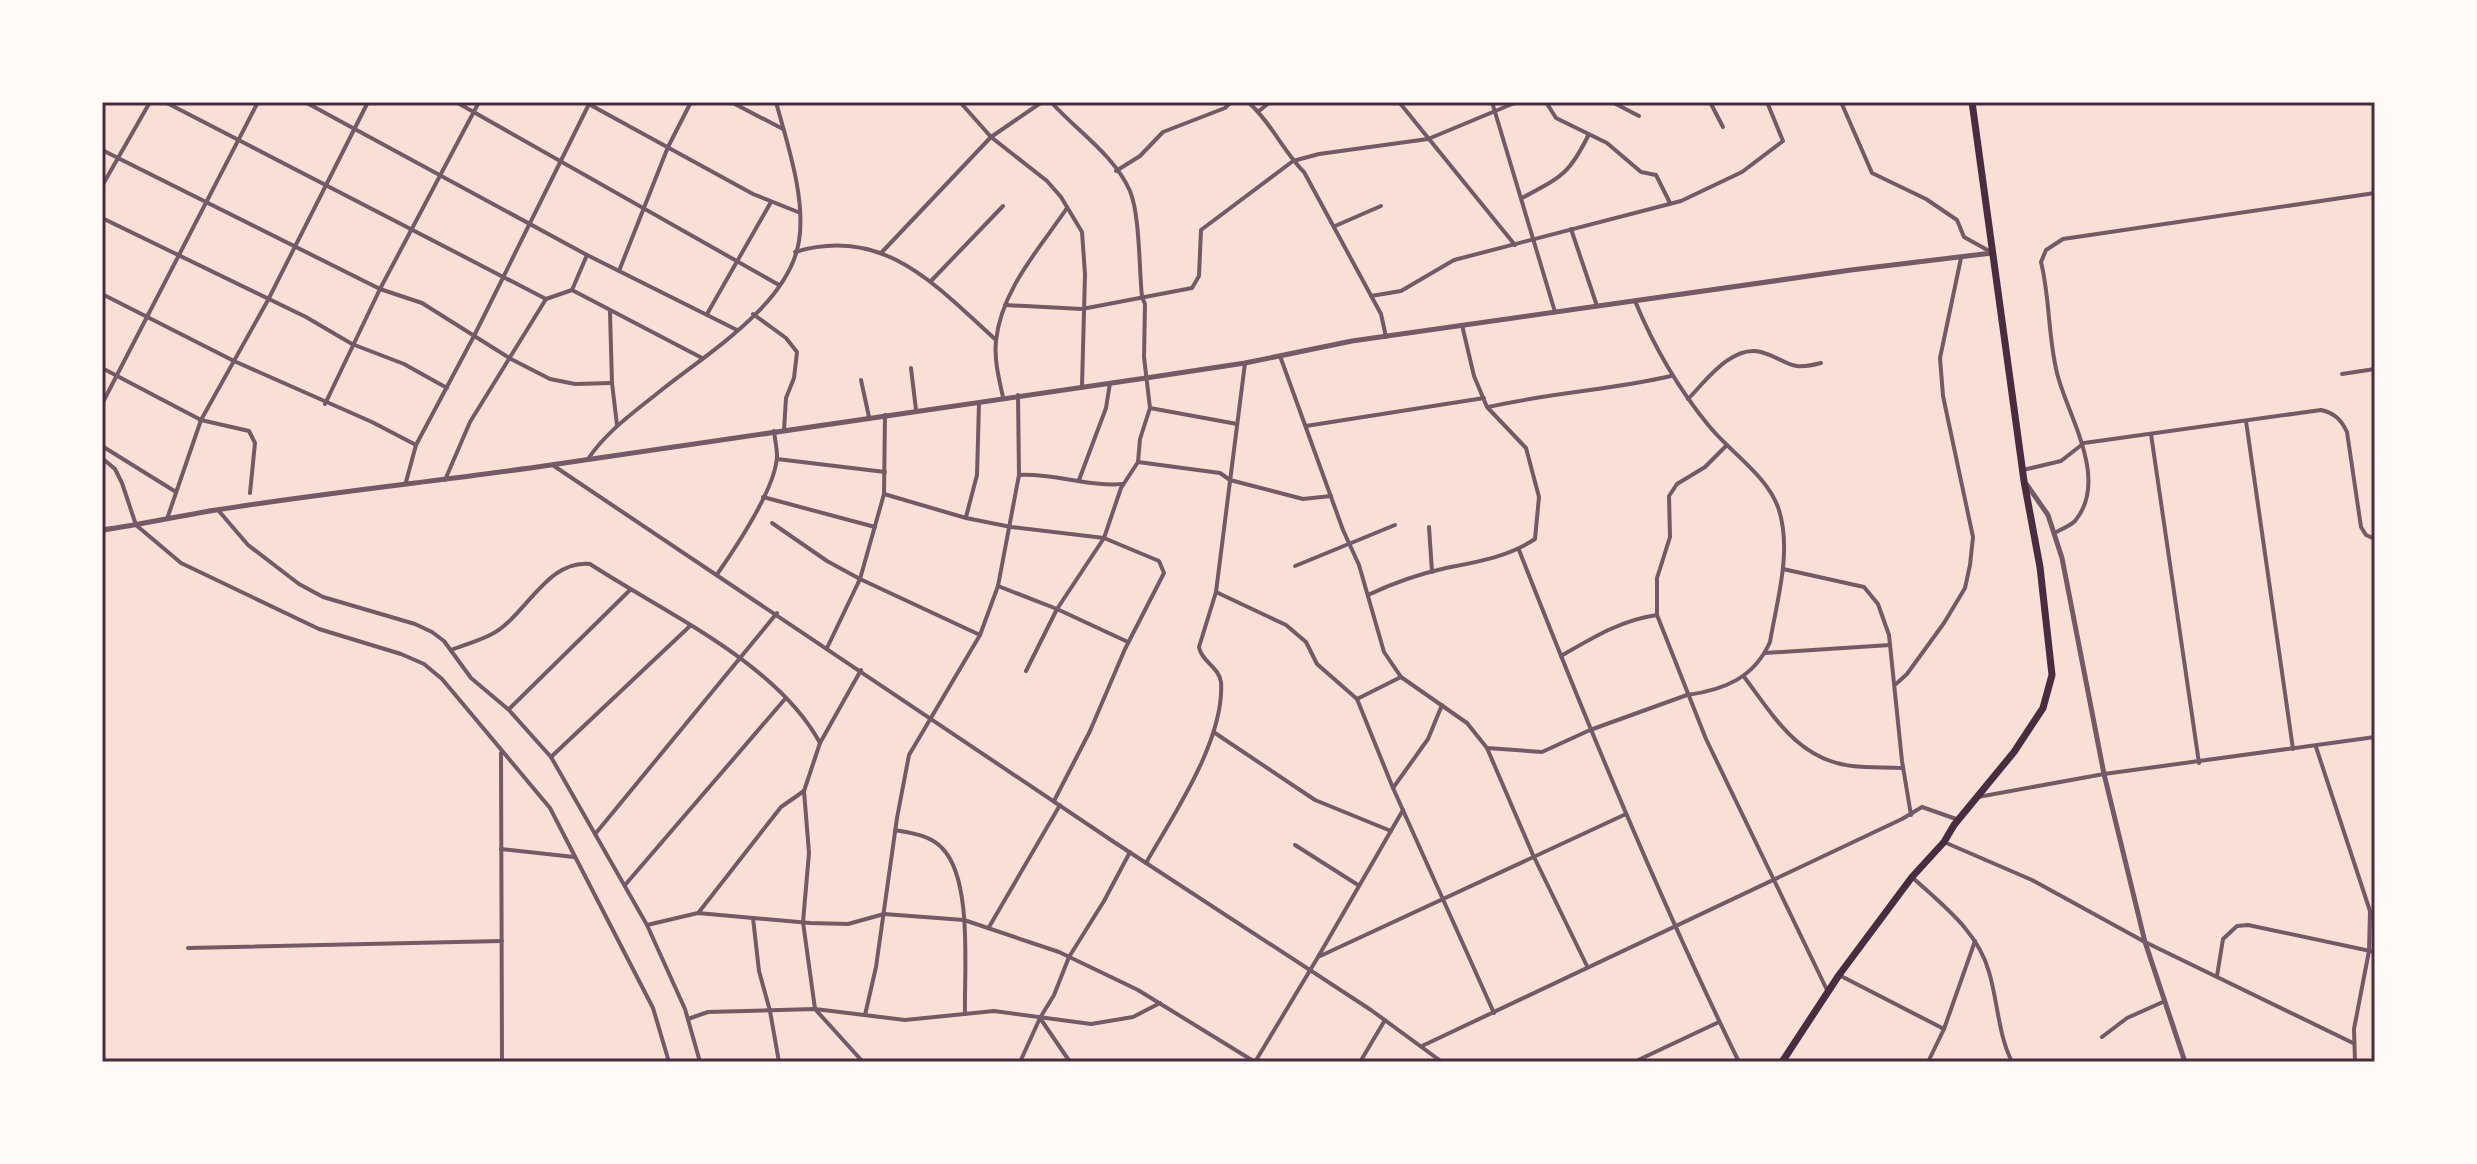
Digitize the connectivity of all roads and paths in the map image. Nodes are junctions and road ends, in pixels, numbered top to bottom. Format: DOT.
graph roads {
  1 [pos="150,102"];
  2 [pos="165,102"];
  3 [pos="258,102"];
  4 [pos="305,102"];
  5 [pos="368,102"];
  6 [pos="456,102"];
  7 [pos="479,102"];
  8 [pos="691,102"];
  9 [pos="731,102"];
  10 [pos="776,102"];
  11 [pos="960,102"];
  12 [pos="1042,102"];
  13 [pos="1051,102"];
  14 [pos="1231,102"];
  15 [pos="1248,102"];
  16 [pos="1270,102"];
  17 [pos="1399,102"];
  18 [pos="1492,102"];
  19 [pos="1517,102"];
  20 [pos="1546,102"];
  21 [pos="1612,102"];
  22 [pos="1710,102"];
  23 [pos="1767,102"];
  24 [pos="1841,102"];
  25 [pos="1972,102"];
  26 [pos="588,103"];
  27 [pos="1259,111"];
  28 [pos="474,112"];
  29 [pos="1495,112"];
  30 [pos="1639,116"];
  31 [pos="1723,127"];
  32 [pos="783,129"];
  33 [pos="354,131"];
  34 [pos="1589,134"];
  35 [pos="991,137"];
  36 [pos="1428,139"];
  37 [pos="240,141"];
  38 [pos="668,147"];
  39 [pos="102,150"];
  40 [pos="117,158"];
  41 [pos="561,160"];
  42 [pos="1293,161"];
  43 [pos="1116,171"];
  44 [pos="442,176"];
  45 [pos="326,185"];
  46 [pos="102,186"];
  47 [pos="2375,193"];
  48 [pos="1522,198"];
  49 [pos="205,201"];
  50 [pos="771,202"];
  51 [pos="1670,203"];
  52 [pos="1003,206"];
  53 [pos="1381,206"];
  54 [pos="644,207"];
  55 [pos="1067,208"];
  56 [pos="798,212"];
  57 [pos="102,218"];
  58 [pos="529,222"];
  59 [pos="1335,226"];
  60 [pos="1571,229"];
  61 [pos="412,230"];
  62 [pos="1534,241"];
  63 [pos="1515,245"];
  64 [pos="296,246"];
  65 [pos="795,252"];
  66 [pos="882,252"];
  67 [pos="1993,253"];
  68 [pos="587,255"];
  69 [pos="179,256"];
  70 [pos="1961,258"];
  71 [pos="738,261"];
  72 [pos="619,271"];
  73 [pos="503,277"];
  74 [pos="931,281"];
  75 [pos="779,285"];
  76 [pos="380,289"];
  77 [pos="572,290"];
  78 [pos="102,294"];
  79 [pos="1371,296"];
  80 [pos="1142,297"];
  81 [pos="546,299"];
  82 [pos="268,300"];
  83 [pos="1635,301"];
  84 [pos="1005,305"];
  85 [pos="1597,306"];
  86 [pos="1082,309"];
  87 [pos="610,312"];
  88 [pos="1555,312"];
  89 [pos="753,314"];
  90 [pos="707,315"];
  91 [pos="147,317"];
  92 [pos="1462,325"];
  93 [pos="737,330"];
  94 [pos="474,336"];
  95 [pos="1386,337"];
  96 [pos="996,340"];
  97 [pos="352,344"];
  98 [pos="1280,355"];
  99 [pos="702,358"];
  100 [pos="511,359"];
  101 [pos="234,361"];
  102 [pos="1245,363"];
  103 [pos="1821,363"];
  104 [pos="102,368"];
  105 [pos="911,368"];
  106 [pos="2375,369"];
  107 [pos="2342,374"];
  108 [pos="116,375"];
  109 [pos="1671,376"];
  110 [pos="1146,378"];
  111 [pos="861,380"];
  112 [pos="1110,382"];
  113 [pos="612,383"];
  114 [pos="1082,386"];
  115 [pos="447,388"];
  116 [pos="1018,395"];
  117 [pos="1003,397"];
  118 [pos="1484,398"];
  119 [pos="1688,399"];
  120 [pos="979,401"];
  121 [pos="102,404"];
  122 [pos="325,404"];
  123 [pos="1487,407"];
  124 [pos="1150,408"];
  125 [pos="916,410"];
  126 [pos="885,415"];
  127 [pos="869,417"];
  128 [pos="201,420"];
  129 [pos="2246,421"];
  130 [pos="1237,424"];
  131 [pos="1306,426"];
  132 [pos="618,427"];
  133 [pos="784,430"];
  134 [pos="774,431"];
  135 [pos="2151,434"];
  136 [pos="2084,443"];
  137 [pos="416,445"];
  138 [pos="1727,445"];
  139 [pos="102,446"];
  140 [pos="102,458"];
  141 [pos="588,459"];
  142 [pos="777,459"];
  143 [pos="1138,462"];
  144 [pos="553,465"];
  145 [pos="2023,470"];
  146 [pos="885,472"];
  147 [pos="1019,475"];
  148 [pos="445,480"];
  149 [pos="1079,480"];
  150 [pos="1230,480"];
  151 [pos="2024,481"];
  152 [pos="406,482"];
  153 [pos="1123,484"];
  154 [pos="176,492"];
  155 [pos="250,493"];
  156 [pos="884,494"];
  157 [pos="1331,496"];
  158 [pos="763,497"];
  159 [pos="218,510"];
  160 [pos="966,518"];
  161 [pos="167,519"];
  162 [pos="772,523"];
  163 [pos="136,525"];
  164 [pos="1395,525"];
  165 [pos="875,527"];
  166 [pos="1011,527"];
  167 [pos="1429,527"];
  168 [pos="102,530"];
  169 [pos="2054,533"];
  170 [pos="1104,538"];
  171 [pos="2375,539"];
  172 [pos="1350,545"];
  173 [pos="1519,550"];
  174 [pos="1295,566"];
  175 [pos="1783,569"];
  176 [pos="1432,572"];
  177 [pos="718,573"];
  178 [pos="860,579"];
  179 [pos="998,586"];
  180 [pos="630,590"];
  181 [pos="1216,592"];
  182 [pos="1368,595"];
  183 [pos="1057,609"];
  184 [pos="777,613"];
  185 [pos="1657,615"];
  186 [pos="690,626"];
  187 [pos="980,635"];
  188 [pos="1129,642"];
  189 [pos="1890,645"];
  190 [pos="827,648"];
  191 [pos="451,650"];
  192 [pos="1765,653"];
  193 [pos="1561,656"];
  194 [pos="740,657"];
  195 [pos="861,670"];
  196 [pos="1026,671"];
  197 [pos="1401,677"];
  198 [pos="1745,678"];
  199 [pos="1896,684"];
  200 [pos="1687,695"];
  201 [pos="785,699"];
  202 [pos="1357,699"];
  203 [pos="1442,705"];
  204 [pos="509,710"];
  205 [pos="931,718"];
  206 [pos="1590,730"];
  207 [pos="1215,733"];
  208 [pos="2375,737"];
  209 [pos="820,743"];
  210 [pos="2315,746"];
  211 [pos="1487,748"];
  212 [pos="2293,749"];
  213 [pos="501,750"];
  214 [pos="551,757"];
  215 [pos="2199,763"];
  216 [pos="1903,768"];
  217 [pos="2104,774"];
  218 [pos="1393,788"];
  219 [pos="804,791"];
  220 [pos="1977,798"];
  221 [pos="1057,803"];
  222 [pos="1403,810"];
  223 [pos="1626,814"];
  224 [pos="1911,815"];
  225 [pos="1959,820"];
  226 [pos="895,830"];
  227 [pos="1391,831"];
  228 [pos="596,833"];
  229 [pos="1944,842"];
  230 [pos="1295,845"];
  231 [pos="501,849"];
  232 [pos="1130,852"];
  233 [pos="1533,855"];
  234 [pos="576,857"];
  235 [pos="1146,863"];
  236 [pos="1912,877"];
  237 [pos="1772,880"];
  238 [pos="1358,885"];
  239 [pos="624,886"];
  240 [pos="1442,898"];
  241 [pos="698,913"];
  242 [pos="884,914"];
  243 [pos="753,918"];
  244 [pos="964,920"];
  245 [pos="803,922"];
  246 [pos="647,925"];
  247 [pos="1676,927"];
  248 [pos="989,928"];
  249 [pos="502,941"];
  250 [pos="1975,941"];
  251 [pos="2145,942"];
  252 [pos="188,948"];
  253 [pos="2372,952"];
  254 [pos="1069,957"];
  255 [pos="1318,957"];
  256 [pos="1587,966"];
  257 [pos="1311,970"];
  258 [pos="1839,975"];
  259 [pos="2217,976"];
  260 [pos="1827,990"];
  261 [pos="2165,1001"];
  262 [pos="1160,1003"];
  263 [pos="815,1009"];
  264 [pos="770,1011"];
  265 [pos="1494,1013"];
  266 [pos="865,1015"];
  267 [pos="965,1015"];
  268 [pos="1040,1018"];
  269 [pos="688,1019"];
  270 [pos="1385,1020"];
  271 [pos="1719,1022"];
  272 [pos="1944,1029"];
  273 [pos="2102,1037"];
  274 [pos="2353,1043"];
  275 [pos="1422,1046"];
  276 [pos="502,1062"];
  277 [pos="669,1062"];
  278 [pos="700,1062"];
  279 [pos="779,1062"];
  280 [pos="863,1062"];
  281 [pos="1020,1062"];
  282 [pos="1070,1062"];
  283 [pos="1255,1062"];
  284 [pos="1360,1062"];
  285 [pos="1442,1062"];
  286 [pos="1634,1062"];
  287 [pos="1739,1062"];
  288 [pos="1782,1062"];
  289 [pos="1928,1062"];
  290 [pos="2012,1062"];
  291 [pos="2185,1062"];
  292 [pos="2355,1062"];
  1 -- 40 [label="street"];
  2 -- 37 [label="street"];
  3 -- 37 [label="street"];
  4 -- 33 [label="street"];
  5 -- 33 [label="street"];
  6 -- 28 [label="street"];
  7 -- 28 [label="street"];
  8 -- 38 [label="street"];
  9 -- 32 [label="street"];
  10 -- 32 [label="street"];
  11 -- 35 [label="street"];
  12 -- 35 [label="street"];
  13 -- 43 [label="street"];
  14 -- 43 [label="street"];
  15 -- 27 [label="street"];
  16 -- 27 [label="street"];
  17 -- 36 [label="street"];
  18 -- 29 [label="street"];
  19 -- 29 [label="street"];
  20 -- 34 [label="street"];
  21 -- 30 [label="street"];
  22 -- 31 [label="street"];
  23 -- 51 [label="street"];
  24 -- 67 [label="street"];
  25 -- 67 [label="main road"];
  26 -- 38 [label="street"];
  26 -- 41 [label="street"];
  27 -- 42 [label="street"];
  28 -- 41 [label="street"];
  28 -- 44 [label="street"];
  29 -- 36 [label="street"];
  29 -- 48 [label="street"];
  32 -- 56 [label="street"];
  33 -- 44 [label="street"];
  33 -- 45 [label="street"];
  34 -- 48 [label="street"];
  34 -- 51 [label="street"];
  35 -- 55 [label="street"];
  35 -- 66 [label="street"];
  36 -- 42 [label="street"];
  36 -- 63 [label="street"];
  37 -- 45 [label="street"];
  37 -- 49 [label="street"];
  38 -- 50 [label="street"];
  38 -- 54 [label="street"];
  39 -- 40 [label="street"];
  40 -- 46 [label="street"];
  40 -- 49 [label="street"];
  41 -- 54 [label="street"];
  41 -- 58 [label="street"];
  42 -- 59 [label="street"];
  42 -- 80 [label="street"];
  43 -- 80 [label="street"];
  44 -- 58 [label="street"];
  44 -- 61 [label="street"];
  45 -- 61 [label="street"];
  45 -- 64 [label="street"];
  47 -- 136 [label="street"];
  48 -- 62 [label="street"];
  49 -- 64 [label="street"];
  49 -- 69 [label="street"];
  50 -- 56 [label="street"];
  50 -- 71 [label="street"];
  51 -- 60 [label="street"];
  52 -- 74 [label="street"];
  53 -- 59 [label="street"];
  54 -- 71 [label="street"];
  54 -- 72 [label="street"];
  55 -- 84 [label="street"];
  55 -- 86 [label="street"];
  56 -- 65 [label="street"];
  57 -- 69 [label="street"];
  58 -- 68 [label="street"];
  58 -- 73 [label="street"];
  59 -- 79 [label="street"];
  60 -- 62 [label="street"];
  60 -- 85 [label="street"];
  61 -- 73 [label="street"];
  61 -- 76 [label="street"];
  62 -- 63 [label="street"];
  62 -- 88 [label="street"];
  63 -- 79 [label="street"];
  64 -- 76 [label="street"];
  64 -- 82 [label="street"];
  65 -- 66 [label="street"];
  65 -- 75 [label="street"];
  66 -- 74 [label="street"];
  67 -- 70 [label="street"];
  67 -- 145 [label="main road"];
  68 -- 72 [label="street"];
  68 -- 77 [label="street"];
  69 -- 82 [label="street"];
  69 -- 91 [label="street"];
  70 -- 83 [label="street"];
  70 -- 199 [label="street"];
  71 -- 75 [label="street"];
  71 -- 90 [label="street"];
  72 -- 90 [label="street"];
  73 -- 81 [label="street"];
  73 -- 94 [label="street"];
  74 -- 96 [label="street"];
  75 -- 89 [label="street"];
  76 -- 94 [label="street"];
  76 -- 97 [label="street"];
  77 -- 81 [label="street"];
  77 -- 87 [label="street"];
  78 -- 91 [label="street"];
  79 -- 95 [label="street"];
  80 -- 86 [label="street"];
  80 -- 110 [label="street"];
  81 -- 100 [label="street"];
  82 -- 97 [label="street"];
  82 -- 101 [label="street"];
  83 -- 85 [label="street"];
  83 -- 109 [label="street"];
  84 -- 86 [label="street"];
  84 -- 96 [label="street"];
  85 -- 88 [label="street"];
  86 -- 114 [label="street"];
  87 -- 99 [label="street"];
  87 -- 113 [label="street"];
  88 -- 92 [label="street"];
  89 -- 93 [label="street"];
  89 -- 133 [label="street"];
  90 -- 93 [label="street"];
  91 -- 101 [label="street"];
  91 -- 108 [label="street"];
  92 -- 95 [label="street"];
  92 -- 118 [label="street"];
  93 -- 99 [label="street"];
  94 -- 100 [label="street"];
  94 -- 115 [label="street"];
  95 -- 98 [label="street"];
  96 -- 117 [label="street"];
  97 -- 115 [label="street"];
  97 -- 122 [label="street"];
  98 -- 102 [label="street"];
  98 -- 131 [label="street"];
  99 -- 132 [label="street"];
  100 -- 113 [label="street"];
  100 -- 148 [label="street"];
  101 -- 122 [label="street"];
  101 -- 128 [label="street"];
  102 -- 110 [label="street"];
  102 -- 130 [label="street"];
  103 -- 119 [label="street"];
  104 -- 108 [label="street"];
  105 -- 125 [label="street"];
  106 -- 107 [label="street"];
  108 -- 121 [label="street"];
  108 -- 128 [label="street"];
  109 -- 119 [label="street"];
  109 -- 123 [label="street"];
  110 -- 112 [label="street"];
  110 -- 124 [label="street"];
  111 -- 127 [label="street"];
  112 -- 114 [label="street"];
  112 -- 149 [label="street"];
  113 -- 132 [label="street"];
  114 -- 116 [label="street"];
  115 -- 137 [label="street"];
  116 -- 117 [label="street"];
  116 -- 147 [label="street"];
  117 -- 120 [label="street"];
  118 -- 123 [label="street"];
  118 -- 131 [label="street"];
  119 -- 138 [label="street"];
  120 -- 125 [label="street"];
  120 -- 160 [label="street"];
  122 -- 137 [label="street"];
  123 -- 173 [label="street"];
  124 -- 130 [label="street"];
  124 -- 143 [label="street"];
  125 -- 126 [label="street"];
  126 -- 127 [label="street"];
  126 -- 146 [label="street"];
  127 -- 133 [label="street"];
  128 -- 154 [label="street"];
  128 -- 155 [label="street"];
  129 -- 135 [label="street"];
  129 -- 171 [label="street"];
  129 -- 212 [label="street"];
  130 -- 150 [label="street"];
  131 -- 157 [label="street"];
  132 -- 141 [label="street"];
  133 -- 134 [label="street"];
  134 -- 141 [label="street"];
  134 -- 142 [label="street"];
  135 -- 136 [label="street"];
  135 -- 215 [label="street"];
  136 -- 145 [label="street"];
  136 -- 169 [label="street"];
  137 -- 152 [label="street"];
  138 -- 175 [label="street"];
  138 -- 185 [label="street"];
  139 -- 154 [label="street"];
  140 -- 163 [label="street"];
  141 -- 144 [label="street"];
  142 -- 146 [label="street"];
  142 -- 158 [label="street"];
  143 -- 150 [label="street"];
  143 -- 153 [label="street"];
  144 -- 148 [label="street"];
  144 -- 177 [label="street"];
  145 -- 151 [label="main road"];
  146 -- 156 [label="street"];
  147 -- 149 [label="street"];
  147 -- 166 [label="street"];
  148 -- 152 [label="street"];
  149 -- 153 [label="street"];
  150 -- 157 [label="street"];
  150 -- 181 [label="street"];
  151 -- 169 [label="street"];
  151 -- 220 [label="main road"];
  152 -- 159 [label="street"];
  153 -- 170 [label="street"];
  154 -- 161 [label="street"];
  156 -- 160 [label="street"];
  156 -- 165 [label="street"];
  157 -- 172 [label="street"];
  158 -- 165 [label="street"];
  158 -- 177 [label="street"];
  159 -- 161 [label="street"];
  159 -- 191 [label="street"];
  160 -- 166 [label="street"];
  161 -- 163 [label="street"];
  162 -- 178 [label="street"];
  163 -- 168 [label="street"];
  163 -- 213 [label="street"];
  164 -- 172 [label="street"];
  165 -- 178 [label="street"];
  166 -- 170 [label="street"];
  166 -- 179 [label="street"];
  167 -- 176 [label="street"];
  169 -- 217 [label="street"];
  170 -- 183 [label="street"];
  170 -- 188 [label="street"];
  172 -- 174 [label="street"];
  172 -- 182 [label="street"];
  173 -- 176 [label="street"];
  173 -- 193 [label="street"];
  175 -- 189 [label="street"];
  175 -- 192 [label="street"];
  176 -- 182 [label="street"];
  177 -- 184 [label="street"];
  178 -- 187 [label="street"];
  178 -- 190 [label="street"];
  179 -- 183 [label="street"];
  179 -- 187 [label="street"];
  180 -- 186 [label="street"];
  180 -- 191 [label="street"];
  180 -- 204 [label="street"];
  181 -- 202 [label="street"];
  181 -- 207 [label="street"];
  182 -- 197 [label="street"];
  183 -- 188 [label="street"];
  183 -- 196 [label="street"];
  184 -- 190 [label="street"];
  184 -- 194 [label="street"];
  185 -- 193 [label="street"];
  185 -- 200 [label="street"];
  186 -- 194 [label="street"];
  186 -- 214 [label="street"];
  187 -- 205 [label="street"];
  188 -- 221 [label="street"];
  189 -- 192 [label="street"];
  189 -- 199 [label="street"];
  190 -- 195 [label="street"];
  191 -- 204 [label="street"];
  192 -- 198 [label="street"];
  193 -- 206 [label="street"];
  194 -- 201 [label="street"];
  194 -- 228 [label="street"];
  195 -- 205 [label="street"];
  195 -- 209 [label="street"];
  197 -- 202 [label="street"];
  197 -- 203 [label="street"];
  198 -- 200 [label="street"];
  198 -- 216 [label="street"];
  199 -- 216 [label="street"];
  200 -- 206 [label="street"];
  200 -- 237 [label="street"];
  201 -- 209 [label="street"];
  201 -- 239 [label="street"];
  202 -- 218 [label="street"];
  203 -- 211 [label="street"];
  203 -- 218 [label="street"];
  204 -- 214 [label="street"];
  205 -- 221 [label="street"];
  205 -- 226 [label="street"];
  206 -- 211 [label="street"];
  206 -- 223 [label="street"];
  207 -- 227 [label="street"];
  207 -- 235 [label="street"];
  208 -- 210 [label="street"];
  209 -- 219 [label="street"];
  210 -- 212 [label="street"];
  210 -- 253 [label="street"];
  211 -- 233 [label="street"];
  212 -- 215 [label="street"];
  213 -- 231 [label="street"];
  213 -- 234 [label="street"];
  214 -- 228 [label="street"];
  215 -- 217 [label="street"];
  216 -- 224 [label="street"];
  217 -- 220 [label="street"];
  217 -- 251 [label="street"];
  218 -- 222 [label="street"];
  219 -- 241 [label="street"];
  219 -- 245 [label="street"];
  220 -- 225 [label="main road"];
  221 -- 232 [label="street"];
  221 -- 248 [label="street"];
  222 -- 227 [label="street"];
  222 -- 240 [label="street"];
  223 -- 233 [label="street"];
  223 -- 247 [label="street"];
  224 -- 225 [label="street"];
  224 -- 237 [label="street"];
  225 -- 229 [label="main road"];
  226 -- 242 [label="street"];
  226 -- 244 [label="street"];
  227 -- 238 [label="street"];
  228 -- 239 [label="street"];
  229 -- 236 [label="main road"];
  229 -- 251 [label="street"];
  230 -- 238 [label="street"];
  231 -- 234 [label="street"];
  231 -- 249 [label="street"];
  232 -- 235 [label="street"];
  232 -- 254 [label="street"];
  233 -- 240 [label="street"];
  233 -- 256 [label="street"];
  234 -- 277 [label="street"];
  235 -- 257 [label="street"];
  236 -- 250 [label="street"];
  236 -- 258 [label="main road"];
  237 -- 247 [label="street"];
  237 -- 260 [label="street"];
  238 -- 255 [label="street"];
  239 -- 246 [label="street"];
  240 -- 255 [label="street"];
  240 -- 265 [label="street"];
  241 -- 243 [label="street"];
  241 -- 246 [label="street"];
  242 -- 244 [label="street"];
  242 -- 245 [label="street"];
  242 -- 266 [label="street"];
  243 -- 245 [label="street"];
  243 -- 264 [label="street"];
  244 -- 248 [label="street"];
  244 -- 267 [label="street"];
  245 -- 263 [label="street"];
  246 -- 269 [label="street"];
  247 -- 256 [label="street"];
  247 -- 271 [label="street"];
  248 -- 254 [label="street"];
  249 -- 252 [label="street"];
  249 -- 276 [label="street"];
  250 -- 272 [label="street"];
  250 -- 290 [label="street"];
  251 -- 259 [label="street"];
  251 -- 261 [label="street"];
  253 -- 259 [label="street"];
  253 -- 274 [label="street"];
  254 -- 262 [label="street"];
  254 -- 268 [label="street"];
  255 -- 257 [label="street"];
  256 -- 265 [label="street"];
  257 -- 270 [label="street"];
  257 -- 283 [label="street"];
  258 -- 260 [label="main road"];
  258 -- 272 [label="street"];
  259 -- 274 [label="street"];
  260 -- 288 [label="main road"];
  261 -- 273 [label="street"];
  261 -- 291 [label="street"];
  262 -- 268 [label="street"];
  262 -- 283 [label="street"];
  263 -- 264 [label="street"];
  263 -- 266 [label="street"];
  263 -- 280 [label="street"];
  264 -- 269 [label="street"];
  264 -- 279 [label="street"];
  265 -- 275 [label="street"];
  266 -- 267 [label="street"];
  267 -- 268 [label="street"];
  268 -- 281 [label="street"];
  268 -- 282 [label="street"];
  269 -- 278 [label="street"];
  270 -- 275 [label="street"];
  270 -- 284 [label="street"];
  271 -- 286 [label="street"];
  271 -- 287 [label="street"];
  272 -- 289 [label="street"];
  274 -- 292 [label="street"];
  275 -- 285 [label="street"];
}
